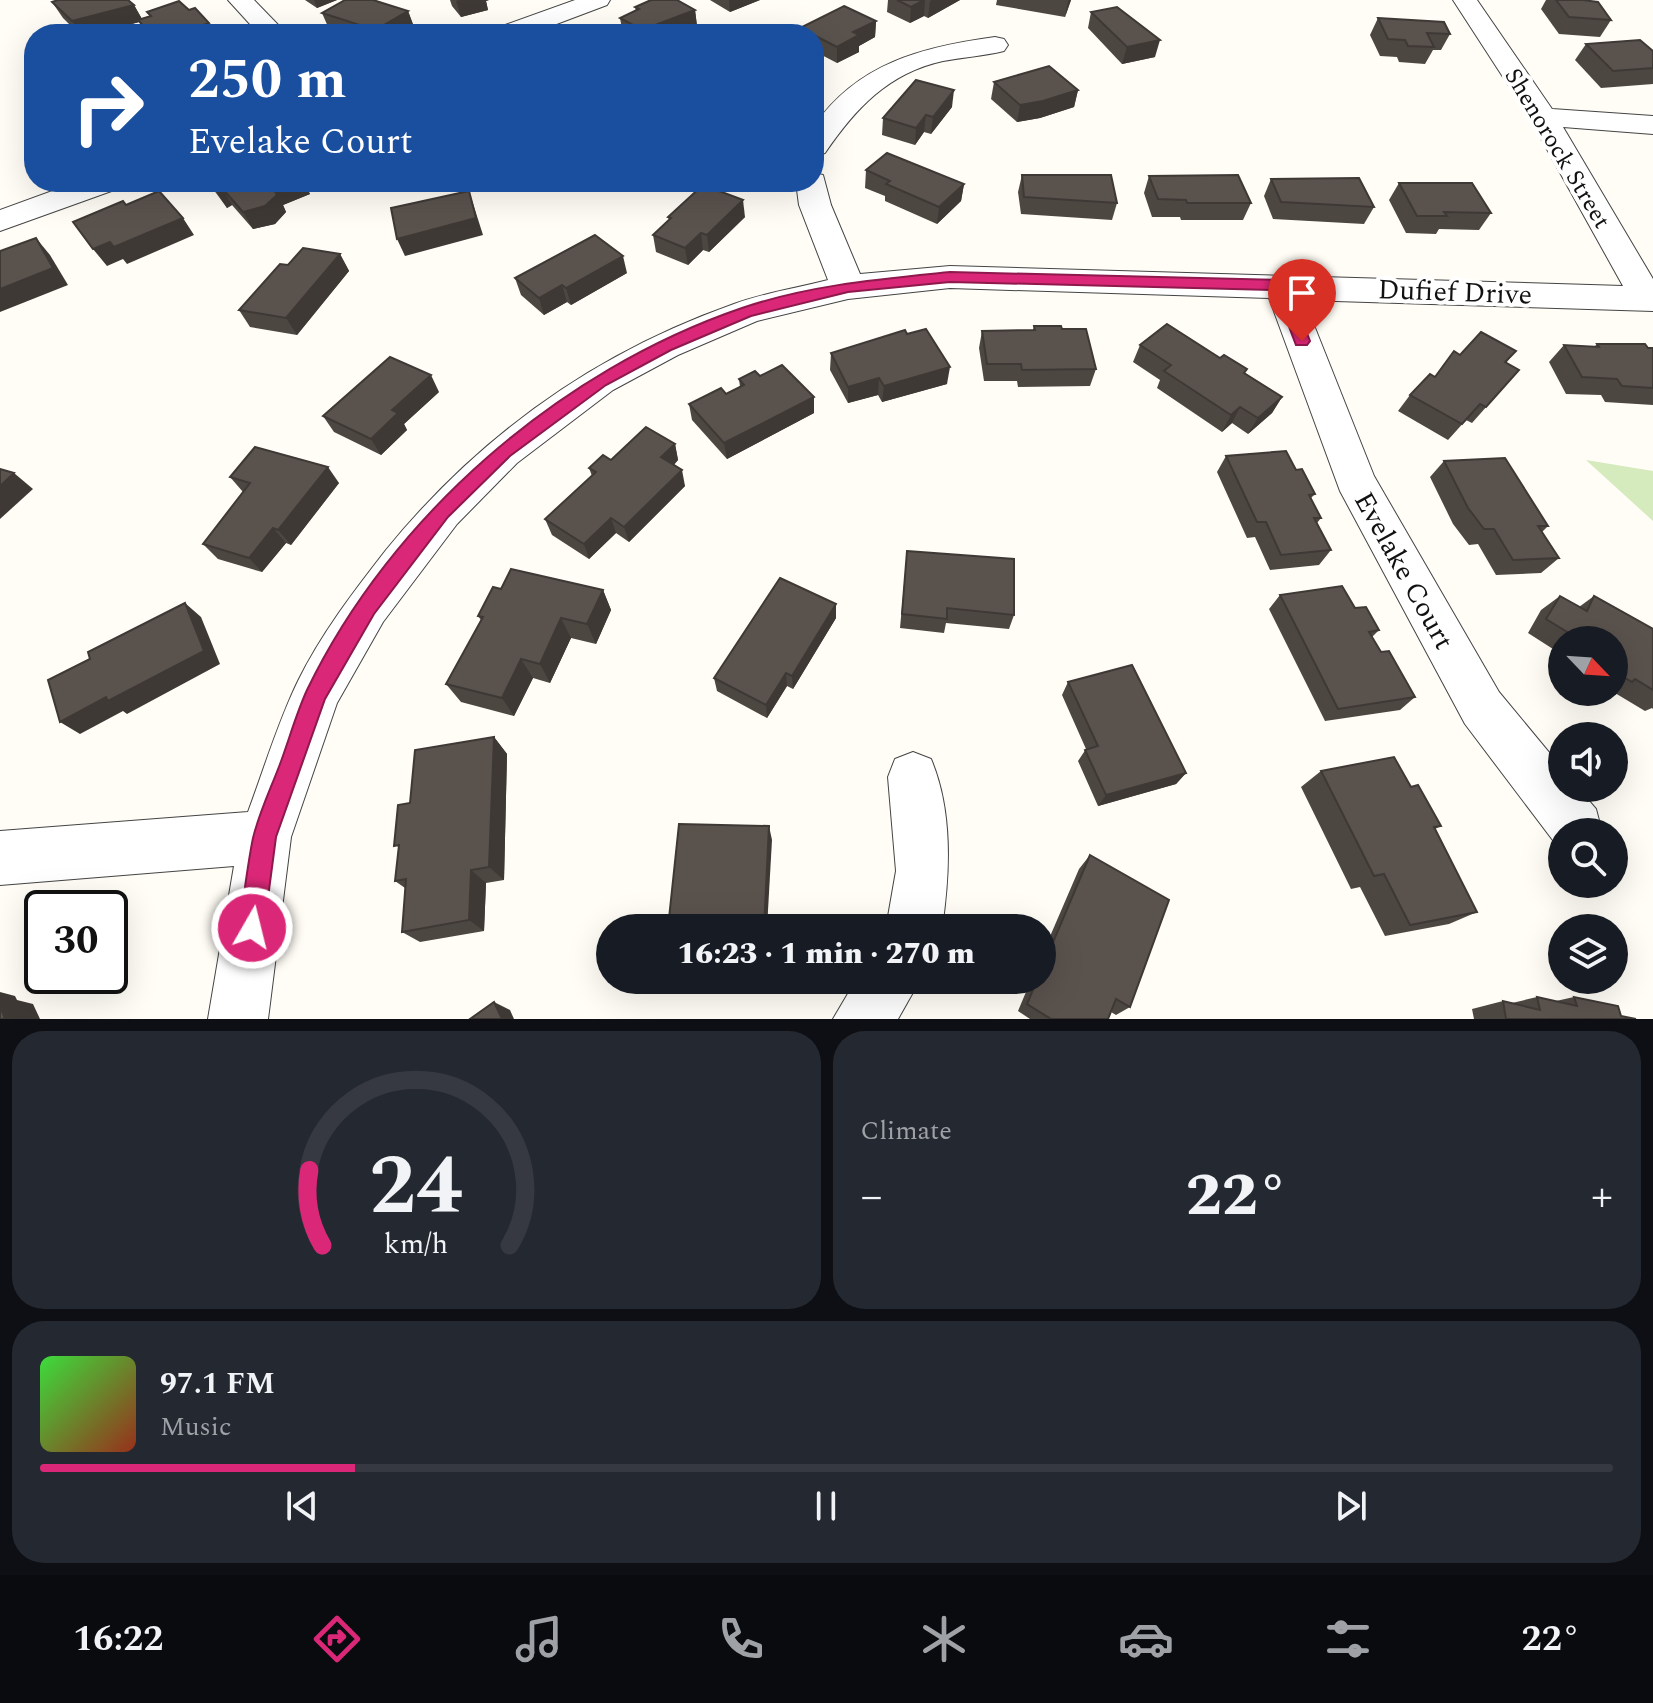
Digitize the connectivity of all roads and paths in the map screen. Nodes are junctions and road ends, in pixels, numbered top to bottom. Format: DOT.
graph roads {
  1 [pos="240,0"];
  2 [pos="598,0"];
  3 [pos="1465,0"];
  4 [pos="264,24"];
  5 [pos="533,24"];
  6 [pos="995,45"];
  7 [pos="1543,117"];
  8 [pos="1653,125"];
  9 [pos="824,131"];
  10 [pos="79,192"];
  11 [pos="813,192"];
  12 [pos="0,221"];
  13 [pos="1281,285"];
  14 [pos="848,287"];
  15 [pos="1650,298"];
  16 [pos="913,777"];
  17 [pos="1569,818"];
  18 [pos="265,837"];
  19 [pos="0,858"];
  20 [pos="916,914"];
  21 [pos="881,994"];
  22 [pos="238,1019"];
  23 [pos="863,1019"];
  1 -- 4 [label="street"];
  2 -- 5 [label="street"];
  3 -- 7 [label="street, Shenorock Street"];
  6 -- 9 [label="street"];
  7 -- 8 [label="street"];
  7 -- 15 [label="street, Shenorock Street"];
  10 -- 12 [label="street"];
  11 -- 14 [label="street"];
  13 -- 14 [label="street, Dufief Drive"];
  13 -- 15 [label="street, Dufief Drive"];
  13 -- 17 [label="street, Evelake Court"];
  14 -- 18 [label="street, Dufief Drive"];
  16 -- 20 [label="street"];
  18 -- 19 [label="street"];
  18 -- 22 [label="street, Dufief Drive"];
  21 -- 23 [label="street"];
}
